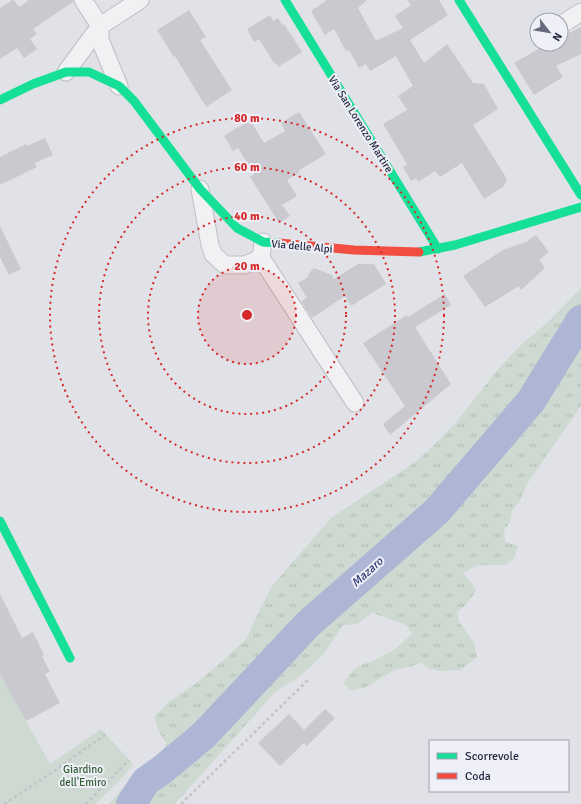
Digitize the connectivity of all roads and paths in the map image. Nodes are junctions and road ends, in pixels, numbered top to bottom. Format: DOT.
graph roads {
  1 [pos="83,0"];
  2 [pos="140,0"];
  3 [pos="285,0"];
  4 [pos="459,0"];
  5 [pos="581,12"];
  6 [pos="569,20"];
  7 [pos="100,26"];
  8 [pos="66,72"];
  9 [pos="119,86"];
  10 [pos="0,100"];
  11 [pos="200,189"];
  12 [pos="581,194"];
  13 [pos="581,207"];
  14 [pos="438,248"];
  15 [pos="262,250"];
  16 [pos="355,403"];
  17 [pos="0,521"];
  18 [pos="70,658"];
  19 [pos="308,680"];
  20 [pos="106,734"];
  21 [pos="129,760"];
  22 [pos="4,804"];
  23 [pos="86,804"];
  24 [pos="181,804"];
  1 -- 7 [label="street"];
  2 -- 7 [label="street"];
  3 -- 14 [label="street, Via San Lorenzo Martire"];
  4 -- 12 [label="street"];
  5 -- 6 [label="street"];
  7 -- 8 [label="street"];
  7 -- 9 [label="street"];
  8 -- 9 [label="street, Via delle Alpi"];
  8 -- 10 [label="street, Via delle Alpi"];
  9 -- 11 [label="street, Via delle Alpi"];
  11 -- 15 [label="street, Via delle Alpi"];
  11 -- 15 [label="street"];
  13 -- 14 [label="street, Via delle Alpi"];
  14 -- 15 [label="street, Via delle Alpi"];
  15 -- 16 [label="street"];
  17 -- 18 [label="street"];
  19 -- 24 [label="path"];
  20 -- 22 [label="path"];
  21 -- 23 [label="path"];
}
